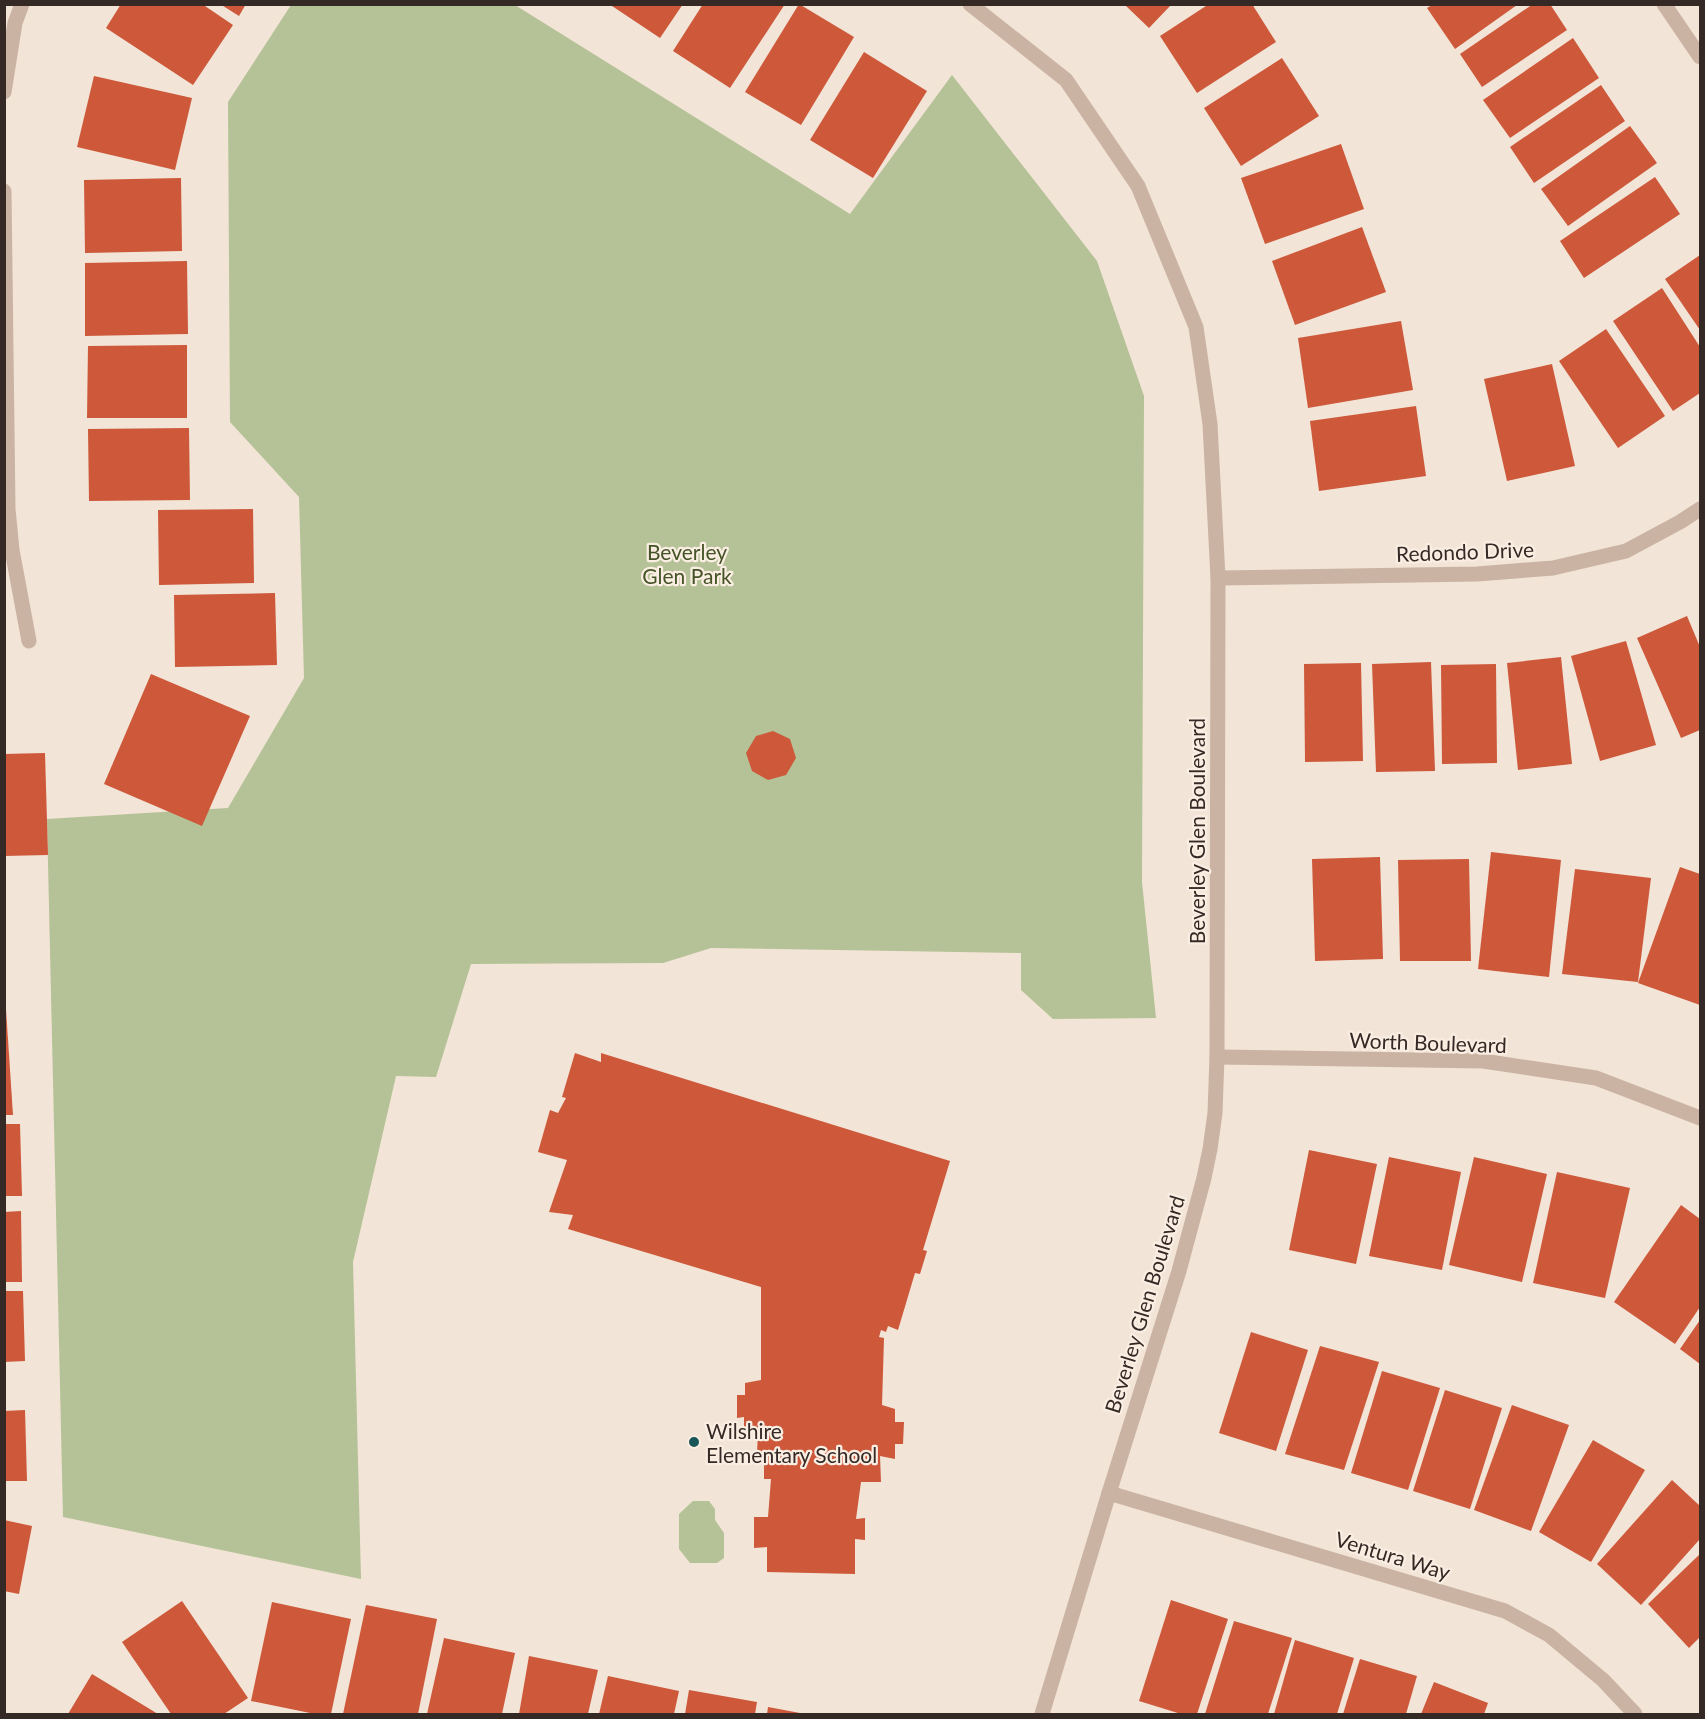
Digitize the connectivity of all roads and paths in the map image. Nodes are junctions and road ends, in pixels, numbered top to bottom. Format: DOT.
graph roads {
  1 [pos="22,4"];
  2 [pos="970,4"];
  3 [pos="1664,4"];
  4 [pos="1701,57"];
  5 [pos="4,92"];
  6 [pos="4,191"];
  7 [pos="1701,509"];
  8 [pos="1218,578"];
  9 [pos="29,641"];
  10 [pos="1217,1057"];
  11 [pos="1701,1118"];
  12 [pos="1108,1493"];
  13 [pos="1042,1714"];
  14 [pos="1635,1714"];
  1 -- 5 [label="street"];
  2 -- 8 [label="street, Beverley Glen Boulevard"];
  3 -- 4 [label="street"];
  6 -- 9 [label="street"];
  7 -- 8 [label="street, Redondo Drive"];
  8 -- 10 [label="street, Beverley Glen Boulevard"];
  10 -- 11 [label="street, Worth Boulevard"];
  10 -- 12 [label="street, Beverley Glen Boulevard"];
  12 -- 13 [label="street, Beverley Glen Boulevard"];
  12 -- 14 [label="street, Ventura Way"];
}
